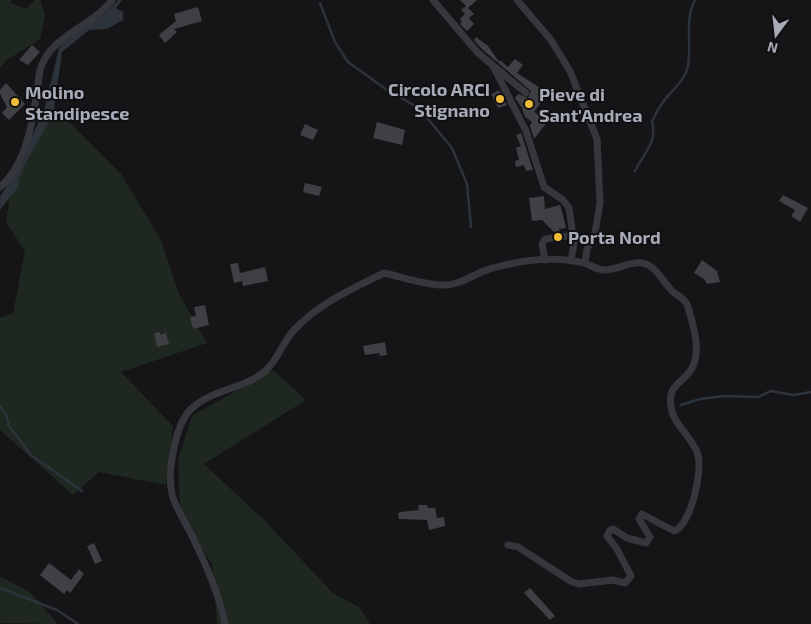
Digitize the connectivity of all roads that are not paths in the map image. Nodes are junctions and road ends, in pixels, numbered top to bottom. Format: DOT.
graph roads {
  1 [pos="112,0"];
  2 [pos="433,0"];
  3 [pos="517,0"];
  4 [pos="494,68"];
  5 [pos="526,92"];
  6 [pos="0,187"];
  7 [pos="573,235"];
  8 [pos="545,260"];
  9 [pos="571,261"];
  10 [pos="585,263"];
  11 [pos="508,545"];
  12 [pos="225,624"];
  1 -- 6 [label="street"];
  2 -- 4 [label="street"];
  3 -- 10 [label="street"];
  4 -- 5 [label="street"];
  4 -- 7 [label="street"];
  7 -- 8 [label="street"];
  7 -- 9 [label="street"];
  8 -- 9 [label="street"];
  8 -- 12 [label="street"];
  9 -- 10 [label="street"];
  10 -- 11 [label="street"];
}
